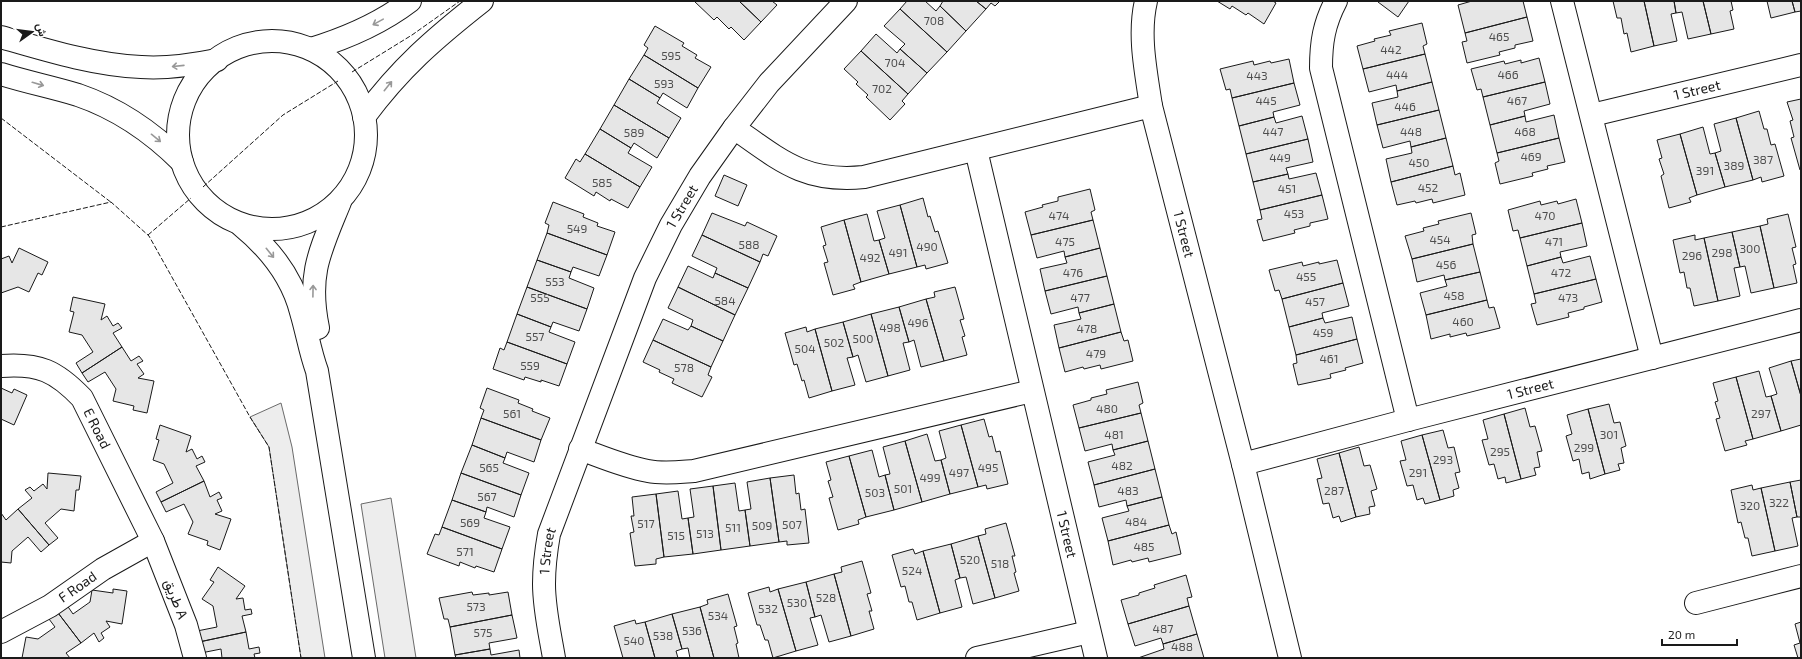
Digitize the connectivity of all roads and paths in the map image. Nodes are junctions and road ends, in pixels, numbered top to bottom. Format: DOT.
graph roads {
  1 [pos="410,1"];
  2 [pos="482,1"];
  3 [pos="846,1"];
  4 [pos="1146,1"];
  5 [pos="1336,1"];
  6 [pos="1562,1"];
  7 [pos="1,37"];
  8 [pos="311,50"];
  9 [pos="217,60"];
  10 [pos="1801,65"];
  11 [pos="1,74"];
  12 [pos="1151,106"];
  13 [pos="1592,115"];
  14 [pos="364,117"];
  15 [pos="734,128"];
  16 [pos="976,150"];
  17 [pos="182,162"];
  18 [pos="341,200"];
  19 [pos="242,226"];
  20 [pos="1801,320"];
  21 [pos="1652,358"];
  22 [pos="1,366"];
  23 [pos="317,371"];
  24 [pos="1032,391"];
  25 [pos="1408,420"];
  26 [pos="580,449"];
  27 [pos="1243,464"];
  28 [pos="153,541"];
  29 [pos="1801,576"];
  30 [pos="1696,603"];
  31 [pos="1,632"];
  32 [pos="1089,632"];
  33 [pos="195,658"];
  34 [pos="364,658"];
  35 [pos="554,658"];
  36 [pos="977,658"];
  37 [pos="1096,658"];
  38 [pos="1290,658"];
  1 -- 8 [label="street, one-way"];
  14 -- 2 [label="street, one-way"];
  3 -- 15 [label="street, 1 Street"];
  4 -- 12 [label="street, 1 Street"];
  5 -- 25 [label="street"];
  6 -- 13 [label="street"];
  9 -- 7 [label="street, one-way"];
  8 -- 9 [label="street"];
  8 -- 14 [label="street"];
  9 -- 17 [label="street"];
  10 -- 13 [label="street, 1 Street"];
  11 -- 17 [label="street, one-way"];
  12 -- 16 [label="street"];
  12 -- 27 [label="street, 1 Street"];
  13 -- 21 [label="street"];
  14 -- 18 [label="street"];
  15 -- 16 [label="street"];
  15 -- 26 [label="street, 1 Street"];
  16 -- 24 [label="street, 1 Street"];
  17 -- 19 [label="street"];
  18 -- 19 [label="street"];
  23 -- 18 [label="street, one-way"];
  19 -- 23 [label="street, one-way"];
  20 -- 21 [label="street, 1 Street"];
  21 -- 25 [label="street, 1 Street"];
  22 -- 28 [label="street, E Road"];
  23 -- 34 [label="street"];
  24 -- 26 [label="street"];
  24 -- 32 [label="street, 1 Street"];
  25 -- 27 [label="street, 1 Street"];
  26 -- 35 [label="street, 1 Street"];
  27 -- 38 [label="street, 1 Street"];
  28 -- 31 [label="street, F Road"];
  28 -- 33 [label="street, طريق A"];
  29 -- 30 [label="street"];
  32 -- 36 [label="street"];
  32 -- 37 [label="street, 1 Street"];
}
